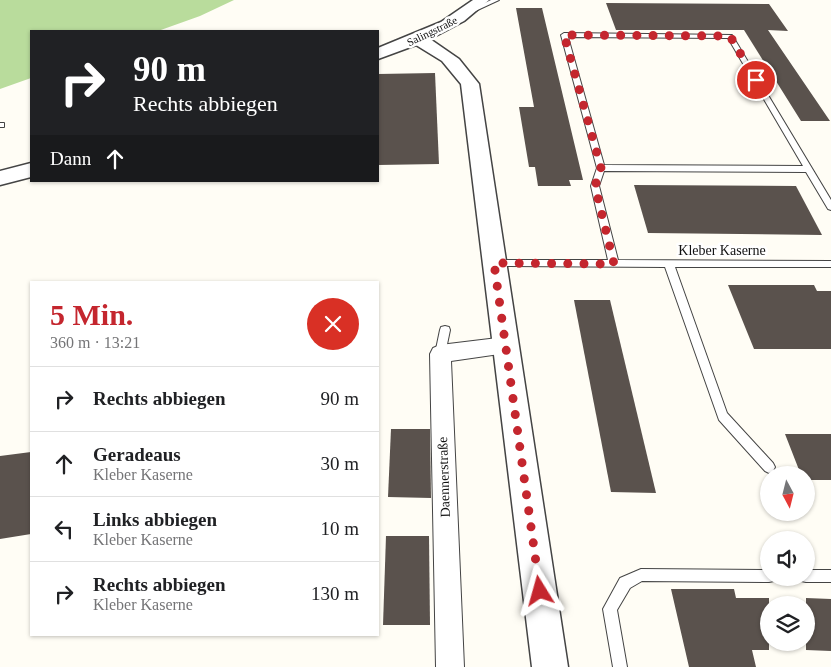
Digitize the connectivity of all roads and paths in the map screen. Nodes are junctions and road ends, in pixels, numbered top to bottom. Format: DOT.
graph roads {
  1 [pos="482,0"];
  2 [pos="496,0"];
  3 [pos="470,12"];
  4 [pos="418,39"];
  5 [pos="379,54"];
  6 [pos="601,168"];
  7 [pos="809,169"];
  8 [pos="30,170"];
  9 [pos="0,178"];
  10 [pos="831,207"];
  11 [pos="494,263"];
  12 [pos="614,264"];
  13 [pos="669,264"];
  14 [pos="831,264"];
  15 [pos="445,330"];
  16 [pos="506,346"];
  17 [pos="440,354"];
  18 [pos="768,466"];
  19 [pos="760,576"];
  20 [pos="815,576"];
  21 [pos="831,576"];
  22 [pos="450,667"];
  23 [pos="550,667"];
  24 [pos="620,667"];
  1 -- 3 [label="street, Salingstraße"];
  2 -- 3 [label="lane"];
  3 -- 4 [label="street, Salingstraße"];
  4 -- 5 [label="street, Salingstraße"];
  4 -- 11 [label="street"];
  6 -- 7 [label="lane"];
  6 -- 7 [label="lane"];
  6 -- 12 [label="lane"];
  7 -- 10 [label="lane"];
  8 -- 9 [label="street"];
  11 -- 12 [label="lane, Kleber Kaserne"];
  11 -- 16 [label="street"];
  12 -- 13 [label="lane, Kleber Kaserne"];
  13 -- 14 [label="lane, Kleber Kaserne"];
  13 -- 18 [label="lane"];
  15 -- 17 [label="lane"];
  16 -- 17 [label="street"];
  16 -- 23 [label="street"];
  17 -- 22 [label="street, Daennerstraße"];
  19 -- 24 [label="lane"];
  20 -- 21 [label="lane"];
}
